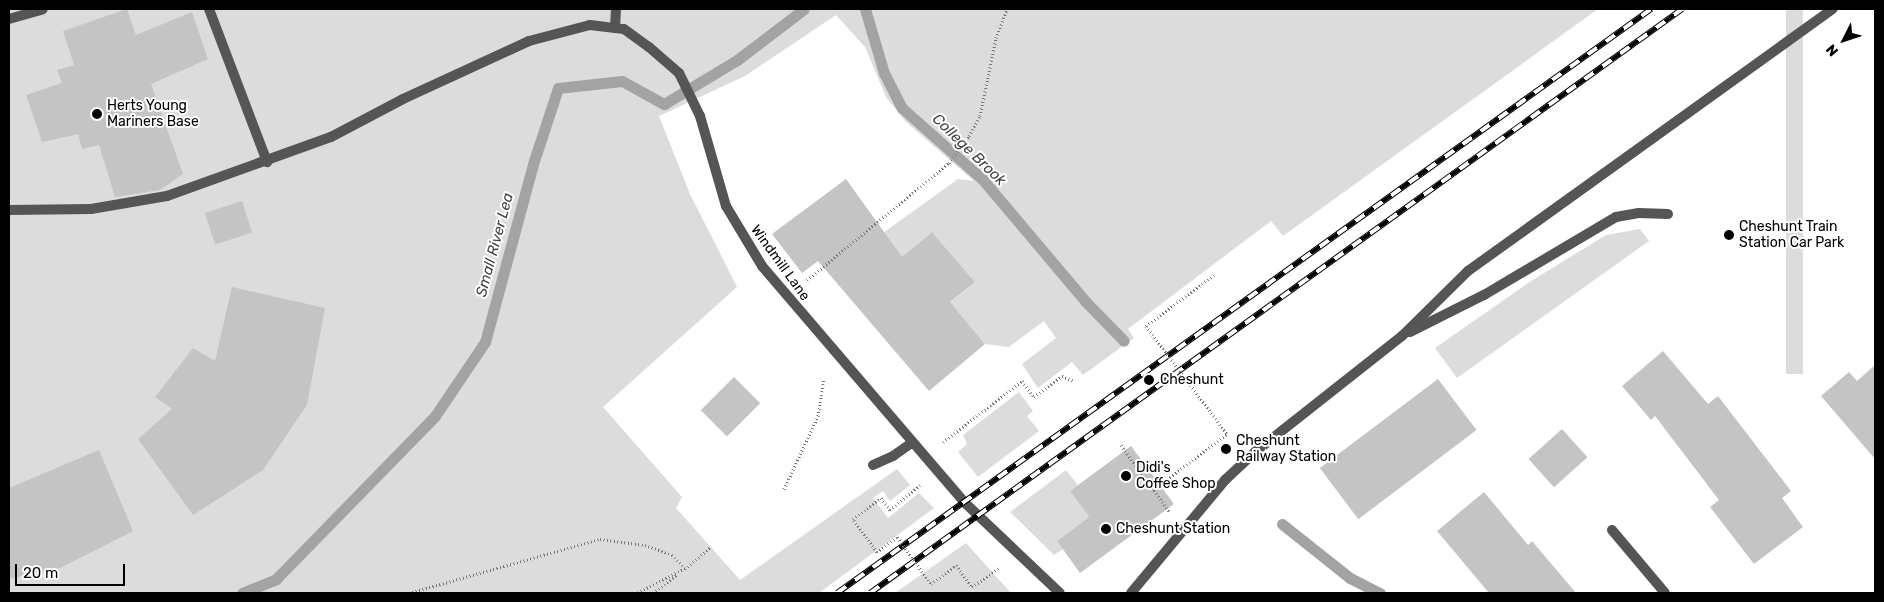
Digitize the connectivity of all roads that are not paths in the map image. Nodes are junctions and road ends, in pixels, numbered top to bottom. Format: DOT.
graph roads {
  1 [pos="43,9"];
  2 [pos="209,9"];
  3 [pos="616,9"];
  4 [pos="1834,9"];
  5 [pos="9,20"];
  6 [pos="615,28"];
  7 [pos="266,162"];
  8 [pos="9,210"];
  9 [pos="1668,214"];
  10 [pos="1402,336"];
  11 [pos="913,442"];
  12 [pos="873,465"];
  13 [pos="1612,530"];
  14 [pos="1060,593"];
  15 [pos="1131,593"];
  16 [pos="1665,593"];
  1 -- 5 [label="street"];
  2 -- 7 [label="street"];
  3 -- 6 [label="street"];
  4 -- 10 [label="street"];
  6 -- 7 [label="street, Windmill Lane"];
  6 -- 11 [label="street, Windmill Lane"];
  7 -- 8 [label="street, Windmill Lane"];
  9 -- 10 [label="street"];
  10 -- 15 [label="street"];
  11 -- 12 [label="street"];
  11 -- 14 [label="street, Windmill Lane"];
  13 -- 16 [label="street"];
}
